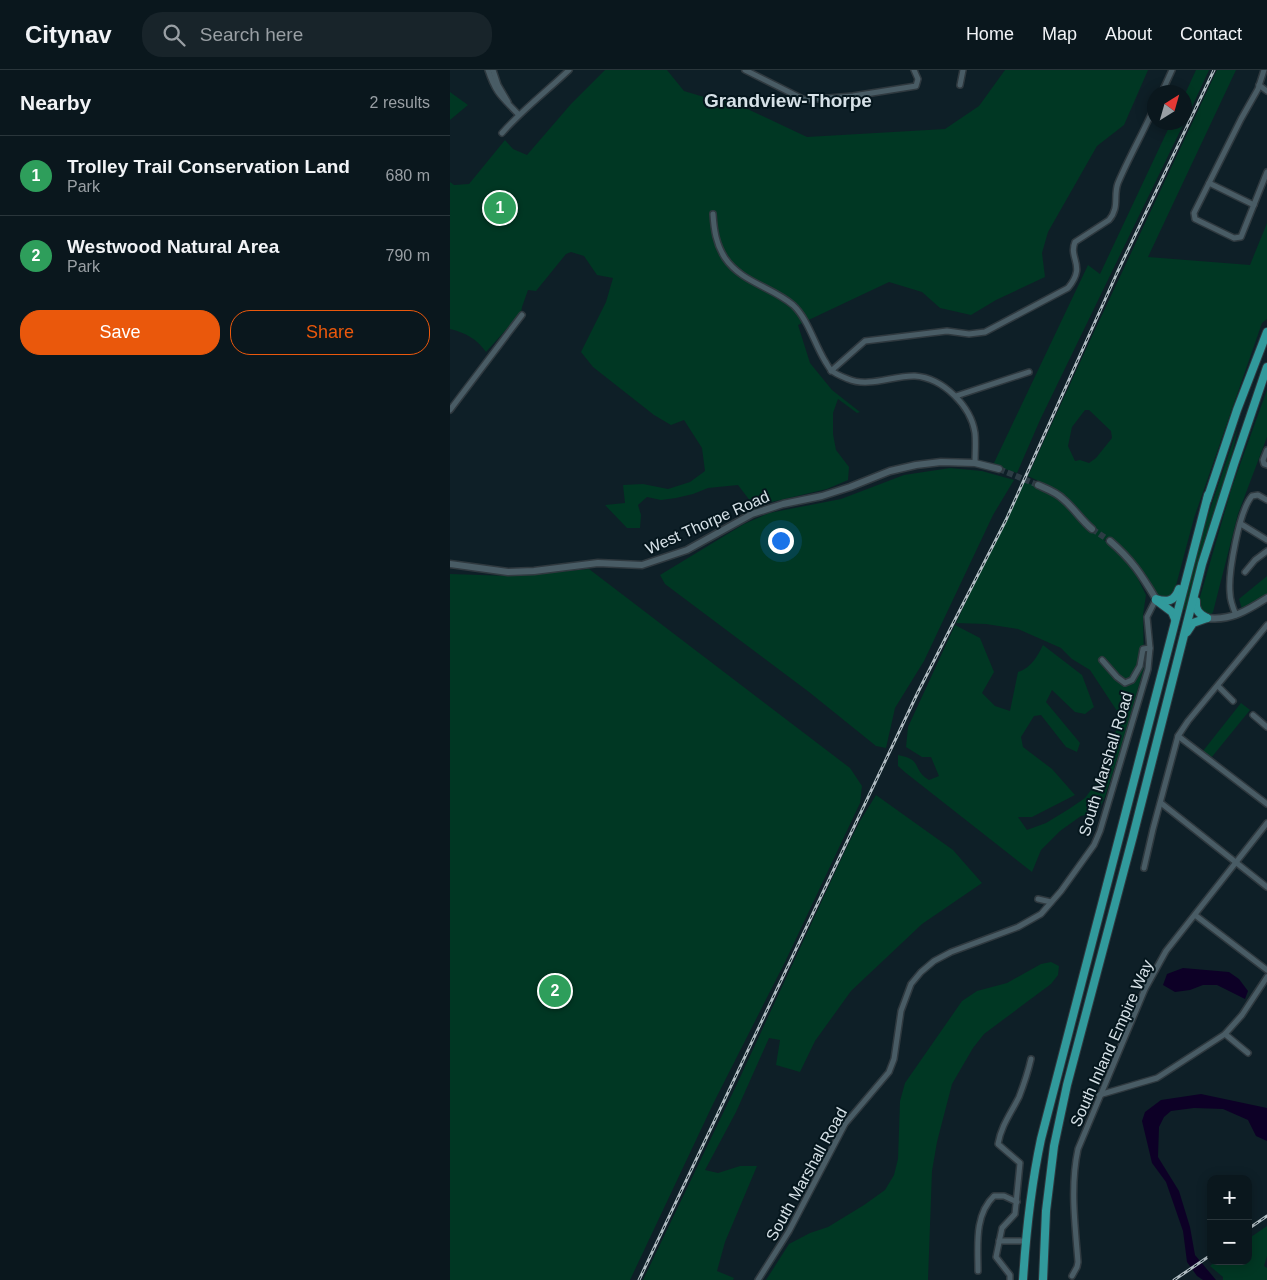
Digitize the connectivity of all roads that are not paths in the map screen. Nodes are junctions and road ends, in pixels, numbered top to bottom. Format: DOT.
graph roads {
  1 [pos="488,70"];
  2 [pos="493,70"];
  3 [pos="569,70"];
  4 [pos="745,70"];
  5 [pos="914,70"];
  6 [pos="963,70"];
  7 [pos="1172,70"];
  8 [pos="1264,70"];
  9 [pos="960,85"];
  10 [pos="1165,85"];
  11 [pos="1259,85"];
  12 [pos="1267,92"];
  13 [pos="508,102"];
  14 [pos="518,114"];
  15 [pos="1147,123"];
  16 [pos="502,133"];
  17 [pos="1267,172"];
  18 [pos="1209,183"];
  19 [pos="1254,205"];
  20 [pos="712,214"];
  21 [pos="522,315"];
  22 [pos="1267,332"];
  23 [pos="1267,343"];
  24 [pos="1267,368"];
  25 [pos="831,371"];
  26 [pos="1029,372"];
  27 [pos="1267,376"];
  28 [pos="1260,391"];
  29 [pos="956,396"];
  30 [pos="450,410"];
  31 [pos="1231,430"];
  32 [pos="1267,450"];
  33 [pos="975,463"];
  34 [pos="1266,465"];
  35 [pos="999,469"];
  36 [pos="1038,484"];
  37 [pos="1208,495"];
  38 [pos="1267,500"];
  39 [pos="1218,513"];
  40 [pos="1241,524"];
  41 [pos="1092,529"];
  42 [pos="1267,540"];
  43 [pos="1110,542"];
  44 [pos="1267,551"];
  45 [pos="450,564"];
  46 [pos="1245,572"];
  47 [pos="1267,598"];
  48 [pos="1156,599"];
  49 [pos="1236,615"];
  50 [pos="1207,618"];
  51 [pos="1175,619"];
  52 [pos="1267,625"];
  53 [pos="1181,647"];
  54 [pos="1150,648"];
  55 [pos="1102,660"];
  56 [pos="1218,686"];
  57 [pos="1233,700"];
  58 [pos="1253,716"];
  59 [pos="1267,727"];
  60 [pos="1178,736"];
  61 [pos="1161,804"];
  62 [pos="1267,804"];
  63 [pos="1267,823"];
  64 [pos="1236,863"];
  65 [pos="1144,868"];
  66 [pos="1110,876"];
  67 [pos="1267,887"];
  68 [pos="1038,899"];
  69 [pos="1052,902"];
  70 [pos="1195,915"];
  71 [pos="1104,946"];
  72 [pos="1267,970"];
  73 [pos="1267,977"];
  74 [pos="1225,1034"];
  75 [pos="1248,1053"];
  76 [pos="1031,1059"];
  77 [pos="1099,1095"];
  78 [pos="1016,1202"];
  79 [pos="999,1241"];
  80 [pos="1025,1242"];
  81 [pos="978,1271"];
  82 [pos="1072,1276"];
  83 [pos="758,1280"];
  84 [pos="1010,1280"];
  85 [pos="1023,1280"];
  86 [pos="1042,1280"];
  1 -- 13 [label="street"];
  2 -- 13 [label="street"];
  3 -- 14 [label="street"];
  4 -- 5 [label="street"];
  6 -- 9 [label="street"];
  7 -- 10 [label="street"];
  8 -- 11 [label="street"];
  11 -- 12 [label="street"];
  11 -- 18 [label="street"];
  13 -- 14 [label="street"];
  14 -- 16 [label="street"];
  15 -- 25 [label="street"];
  17 -- 19 [label="street"];
  18 -- 19 [label="street"];
  18 -- 19 [label="street"];
  20 -- 25 [label="street"];
  21 -- 30 [label="street"];
  22 -- 31 [label="highway"];
  23 -- 31 [label="highway"];
  24 -- 28 [label="highway"];
  25 -- 29 [label="street"];
  26 -- 29 [label="street"];
  27 -- 28 [label="highway"];
  28 -- 39 [label="highway"];
  29 -- 33 [label="street"];
  31 -- 37 [label="highway"];
  32 -- 34 [label="street"];
  33 -- 35 [label="street, West Thorpe Road"];
  33 -- 45 [label="street, West Thorpe Road"];
  36 -- 41 [label="street"];
  37 -- 48 [label="highway"];
  37 -- 51 [label="highway"];
  38 -- 40 [label="street"];
  39 -- 50 [label="highway"];
  39 -- 53 [label="highway"];
  40 -- 42 [label="street"];
  40 -- 49 [label="street"];
  43 -- 48 [label="street"];
  44 -- 46 [label="street"];
  47 -- 49 [label="street"];
  48 -- 51 [label="highway"];
  48 -- 54 [label="street, South Marshall Road"];
  49 -- 50 [label="street"];
  50 -- 53 [label="highway"];
  51 -- 66 [label="highway"];
  52 -- 56 [label="street"];
  53 -- 71 [label="highway"];
  54 -- 55 [label="street"];
  54 -- 69 [label="street, South Marshall Road"];
  56 -- 57 [label="street"];
  56 -- 60 [label="street"];
  58 -- 59 [label="street"];
  60 -- 61 [label="street"];
  60 -- 62 [label="street"];
  61 -- 64 [label="street"];
  61 -- 65 [label="street"];
  63 -- 64 [label="street, South Inland Empire Way"];
  64 -- 67 [label="street"];
  64 -- 70 [label="street, South Inland Empire Way"];
  66 -- 71 [label="highway"];
  66 -- 80 [label="highway"];
  68 -- 69 [label="street"];
  69 -- 83 [label="street, South Marshall Road"];
  70 -- 72 [label="street"];
  70 -- 77 [label="street, South Inland Empire Way"];
  71 -- 86 [label="highway"];
  73 -- 74 [label="street"];
  74 -- 75 [label="street"];
  74 -- 77 [label="street"];
  76 -- 78 [label="street"];
  77 -- 82 [label="street, South Inland Empire Way"];
  78 -- 79 [label="street"];
  78 -- 81 [label="street"];
  79 -- 80 [label="street"];
  79 -- 84 [label="street"];
  80 -- 85 [label="highway"];
}
